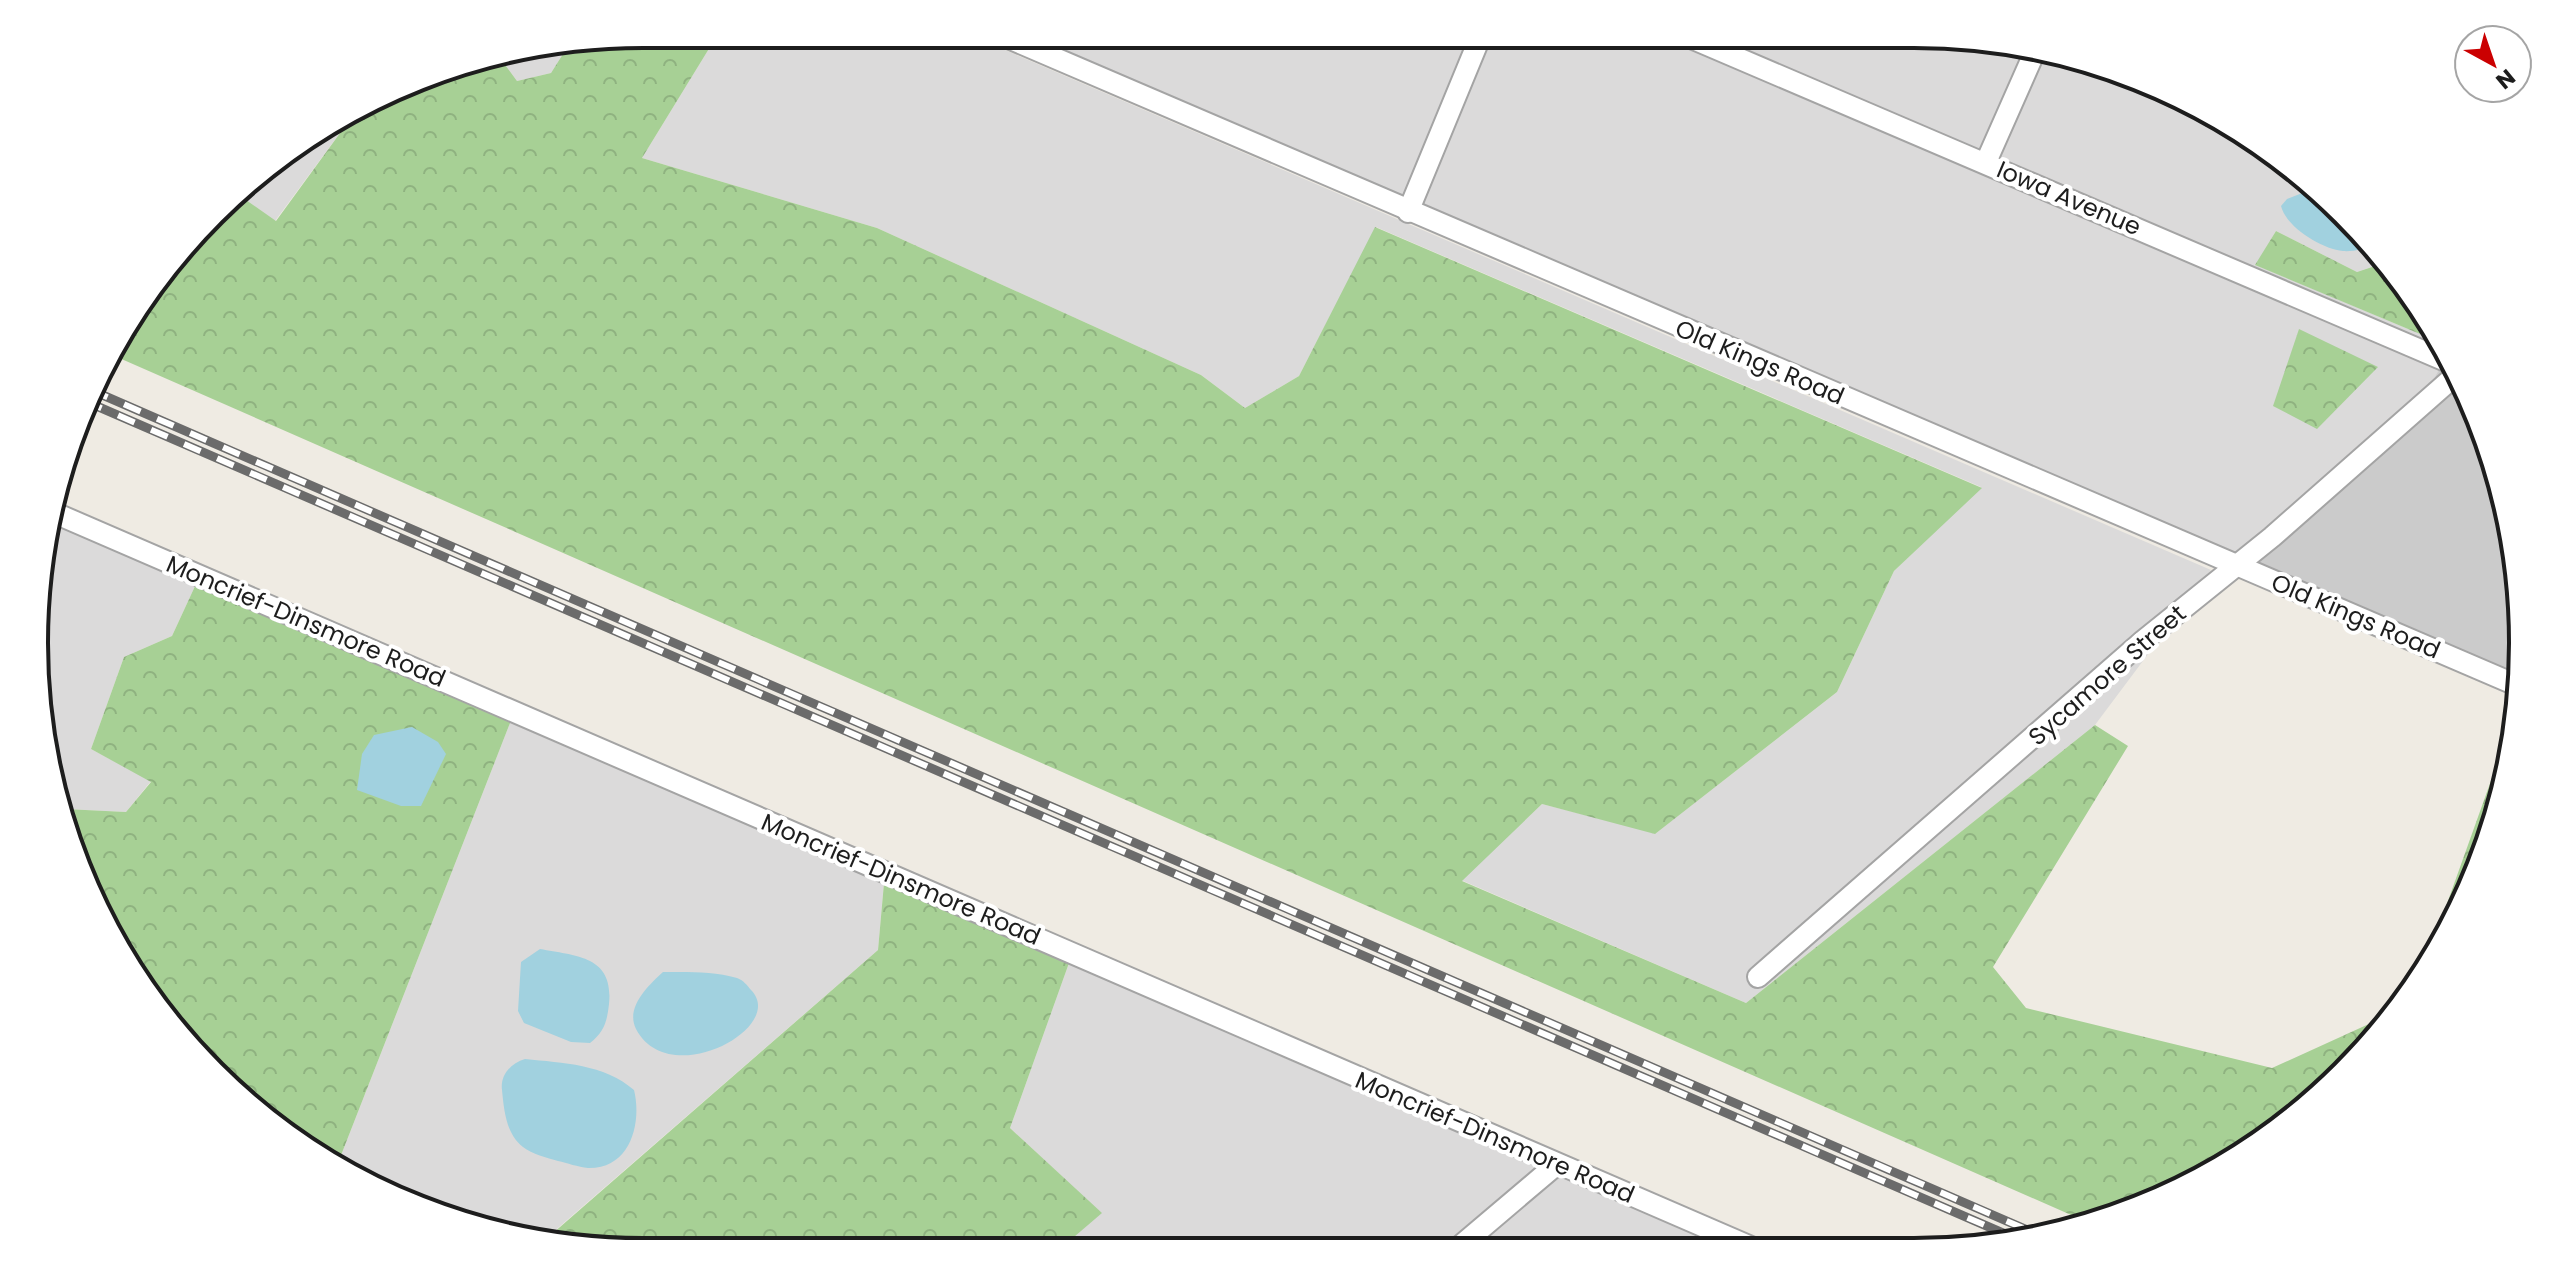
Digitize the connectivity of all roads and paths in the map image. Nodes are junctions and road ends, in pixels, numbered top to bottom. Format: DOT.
graph roads {
  1 [pos="1031,48"];
  2 [pos="1476,48"];
  3 [pos="1715,48"];
  4 [pos="2031,59"];
  5 [pos="1986,162"];
  6 [pos="1408,212"];
  7 [pos="2435,356"];
  8 [pos="2449,381"];
  9 [pos="62,516"];
  10 [pos="2238,565"];
  11 [pos="2508,681"];
  12 [pos="1758,977"];
  13 [pos="1557,1164"];
  14 [pos="1470,1238"];
  15 [pos="1730,1238"];
  1 -- 6 [label="street, Old Kings Road"];
  2 -- 6 [label="street"];
  3 -- 5 [label="street, Iowa Avenue"];
  4 -- 5 [label="street"];
  5 -- 7 [label="street, Iowa Avenue"];
  6 -- 10 [label="street, Old Kings Road"];
  8 -- 10 [label="street, Sycamore Street"];
  9 -- 13 [label="street, Moncrief-Dinsmore Road"];
  10 -- 11 [label="street, Old Kings Road"];
  10 -- 12 [label="street, Sycamore Street"];
  13 -- 14 [label="street"];
  13 -- 15 [label="street, Moncrief-Dinsmore Road"];
}
